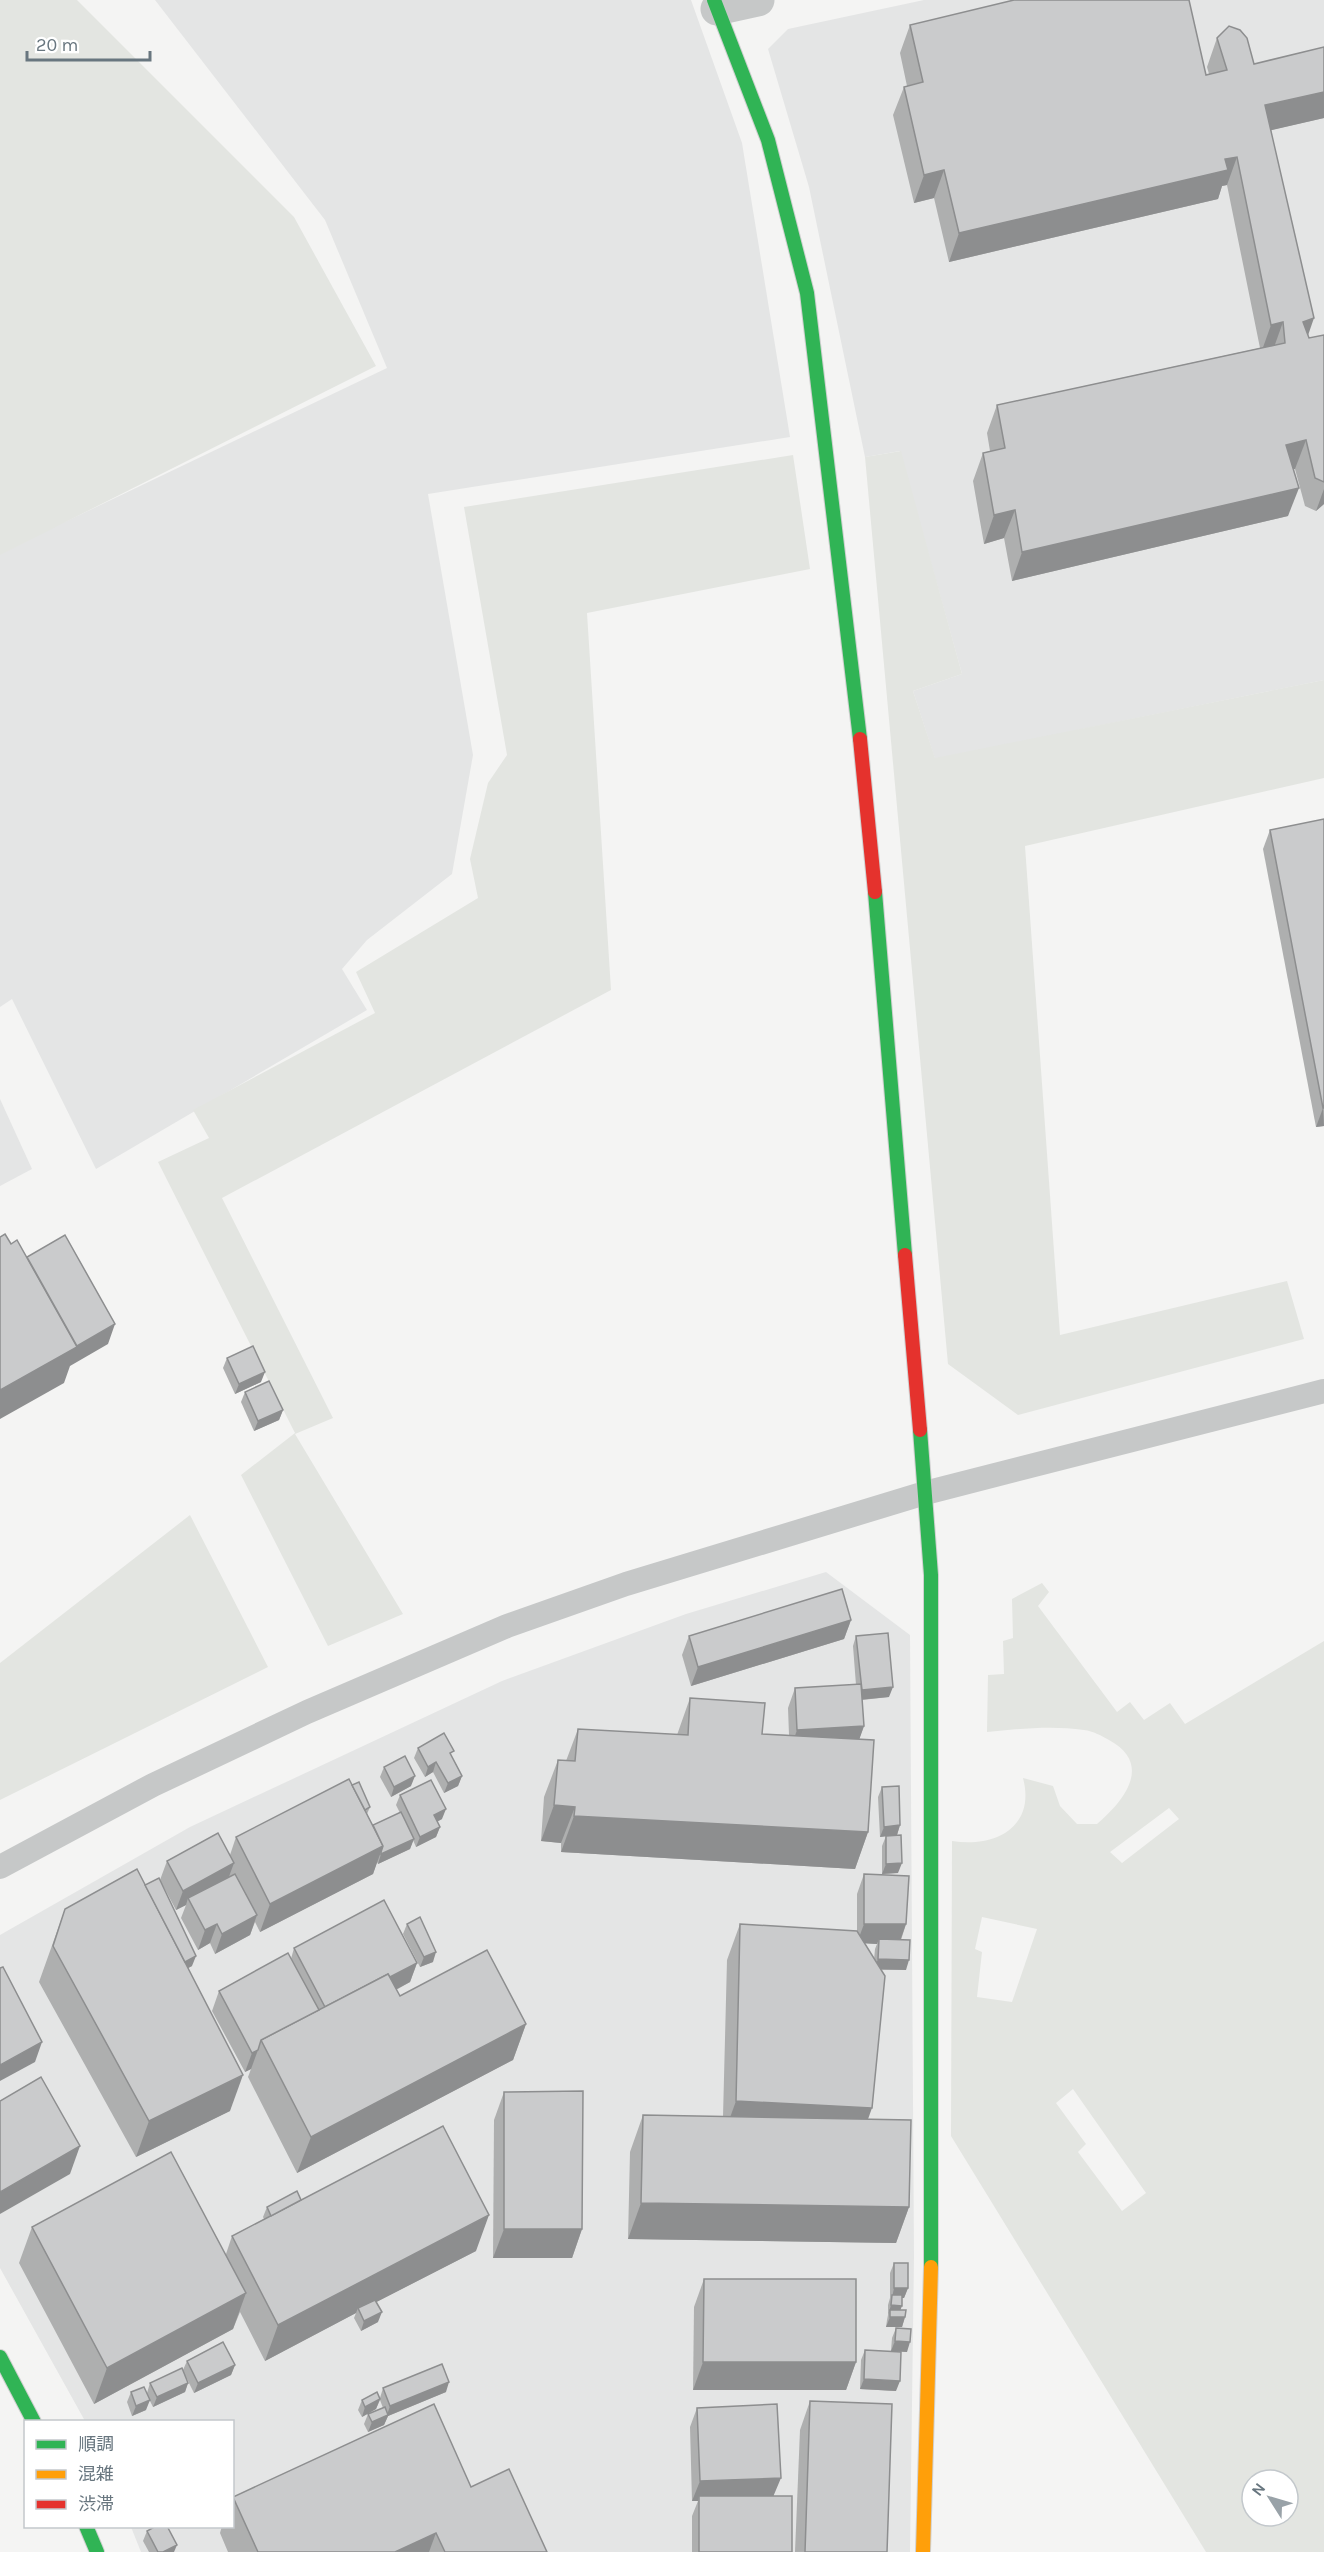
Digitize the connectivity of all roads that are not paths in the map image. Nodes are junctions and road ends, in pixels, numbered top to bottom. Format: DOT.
graph roads {
  1 [pos="758,0"];
  2 [pos="716,5"];
  3 [pos="1324,1391"];
  4 [pos="925,1493"];
  5 [pos="0,1867"];
  6 [pos="0,2356"];
  7 [pos="33,2420"];
  8 [pos="87,2528"];
  9 [pos="97,2552"];
  10 [pos="923,2552"];
  1 -- 2 [label="street"];
  2 -- 4 [label="street"];
  3 -- 4 [label="lane"];
  4 -- 5 [label="lane"];
  4 -- 10 [label="street"];
  6 -- 7 [label="street"];
  8 -- 9 [label="street"];
}
